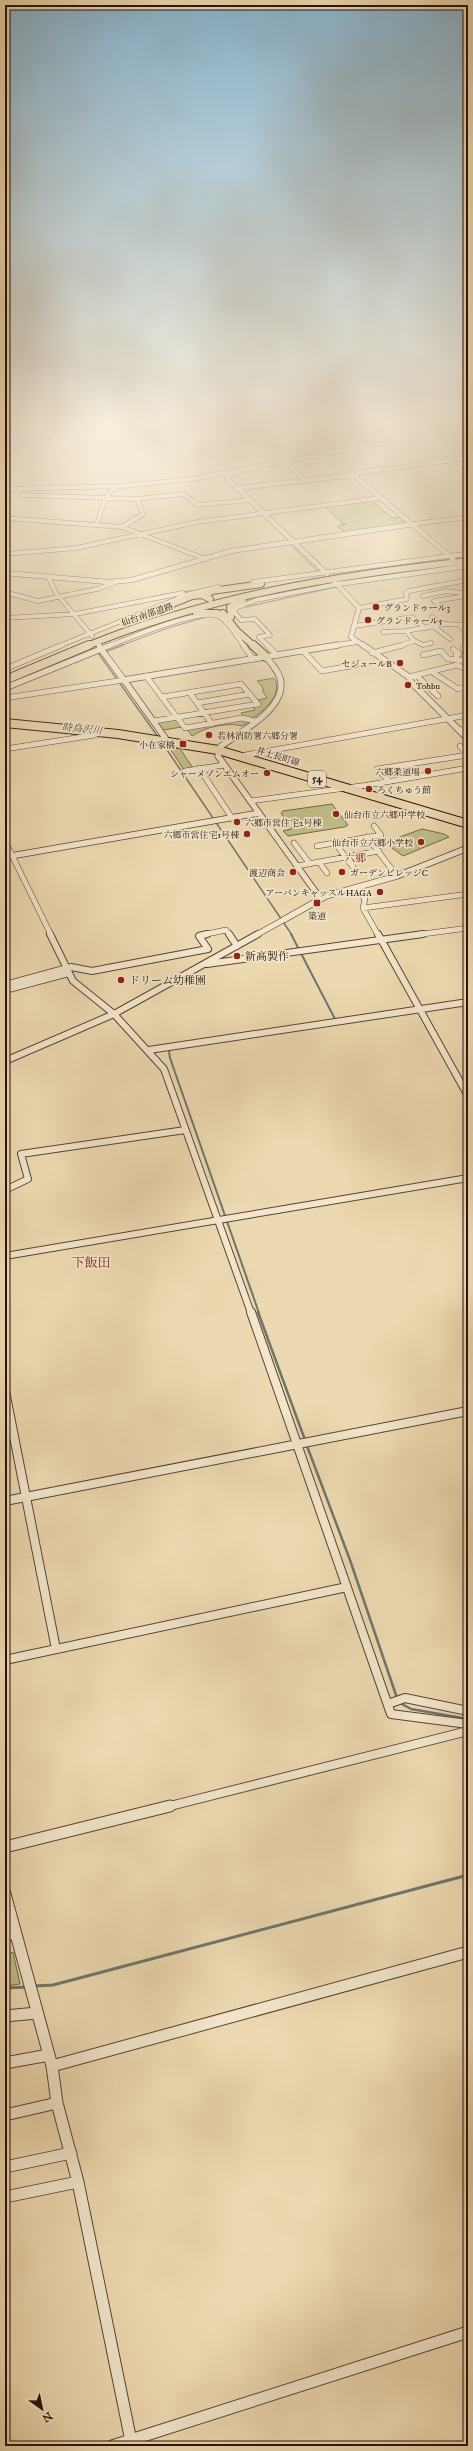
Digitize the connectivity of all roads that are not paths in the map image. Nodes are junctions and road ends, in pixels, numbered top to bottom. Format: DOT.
graph roads {
  1 [pos="120,538"];
  2 [pos="152,538"];
  3 [pos="290,538"];
  4 [pos="312,538"];
  5 [pos="430,538"];
  6 [pos="293,541"];
  7 [pos="5,554"];
  8 [pos="468,554"];
  9 [pos="449,556"];
  10 [pos="206,559"];
  11 [pos="453,559"];
  12 [pos="468,560"];
  13 [pos="460,565"];
  14 [pos="468,566"];
  15 [pos="387,571"];
  16 [pos="468,572"];
  17 [pos="5,573"];
  18 [pos="326,573"];
  19 [pos="340,575"];
  20 [pos="48,576"];
  21 [pos="468,580"];
  22 [pos="117,582"];
  23 [pos="336,582"];
  24 [pos="449,582"];
  25 [pos="194,592"];
  26 [pos="6,593"];
  27 [pos="58,596"];
  28 [pos="423,596"];
  29 [pos="466,596"];
  30 [pos="210,601"];
  31 [pos="440,606"];
  32 [pos="359,608"];
  33 [pos="75,614"];
  34 [pos="432,617"];
  35 [pos="5,618"];
  36 [pos="229,618"];
  37 [pos="442,624"];
  38 [pos="468,625"];
  39 [pos="355,626"];
  40 [pos="434,626"];
  41 [pos="461,626"];
  42 [pos="425,628"];
  43 [pos="406,631"];
  44 [pos="383,632"];
  45 [pos="91,634"];
  46 [pos="468,636"];
  47 [pos="450,639"];
  48 [pos="413,640"];
  49 [pos="356,642"];
  50 [pos="431,643"];
  51 [pos="90,645"];
  52 [pos="464,648"];
  53 [pos="102,649"];
  54 [pos="453,649"];
  55 [pos="303,651"];
  56 [pos="468,652"];
  57 [pos="372,653"];
  58 [pos="277,655"];
  59 [pos="423,656"];
  60 [pos="266,657"];
  61 [pos="49,658"];
  62 [pos="468,658"];
  63 [pos="253,659"];
  64 [pos="458,661"];
  65 [pos="356,665"];
  66 [pos="5,669"];
  67 [pos="468,670"];
  68 [pos="432,672"];
  69 [pos="146,676"];
  70 [pos="417,676"];
  71 [pos="5,677"];
  72 [pos="409,677"];
  73 [pos="5,680"];
  74 [pos="120,680"];
  75 [pos="468,686"];
  76 [pos="5,688"];
  77 [pos="190,693"];
  78 [pos="250,694"];
  79 [pos="438,696"];
  80 [pos="162,697"];
  81 [pos="5,698"];
  82 [pos="197,703"];
  83 [pos="204,713"];
  84 [pos="468,716"];
  85 [pos="176,717"];
  86 [pos="448,719"];
  87 [pos="154,721"];
  88 [pos="255,721"];
  89 [pos="5,723"];
  90 [pos="212,724"];
  91 [pos="468,729"];
  92 [pos="459,730"];
  93 [pos="97,732"];
  94 [pos="468,739"];
  95 [pos="163,741"];
  96 [pos="460,746"];
  97 [pos="5,749"];
  98 [pos="218,750"];
  99 [pos="468,755"];
  100 [pos="240,756"];
  101 [pos="224,764"];
  102 [pos="199,768"];
  103 [pos="468,768"];
  104 [pos="185,771"];
  105 [pos="389,781"];
  106 [pos="342,788"];
  107 [pos="250,801"];
  108 [pos="259,813"];
  109 [pos="232,818"];
  110 [pos="468,824"];
  111 [pos="374,826"];
  112 [pos="368,837"];
  113 [pos="5,841"];
  114 [pos="294,843"];
  115 [pos="335,843"];
  116 [pos="317,846"];
  117 [pos="468,848"];
  118 [pos="299,850"];
  119 [pos="379,851"];
  120 [pos="287,852"];
  121 [pos="12,856"];
  122 [pos="5,857"];
  123 [pos="346,857"];
  124 [pos="319,862"];
  125 [pos="310,864"];
  126 [pos="297,866"];
  127 [pos="353,866"];
  128 [pos="327,874"];
  129 [pos="397,876"];
  130 [pos="355,888"];
  131 [pos="468,894"];
  132 [pos="320,898"];
  133 [pos="363,908"];
  134 [pos="283,920"];
  135 [pos="468,928"];
  136 [pos="381,940"];
  137 [pos="237,946"];
  138 [pos="205,964"];
  139 [pos="67,971"];
  140 [pos="5,985"];
  141 [pos="5,990"];
  142 [pos="468,1002"];
  143 [pos="419,1009"];
  144 [pos="114,1014"];
  145 [pos="149,1050"];
  146 [pos="5,1061"];
  147 [pos="468,1096"];
  148 [pos="185,1130"];
  149 [pos="468,1178"];
  150 [pos="5,1190"];
  151 [pos="220,1220"];
  152 [pos="5,1256"];
  153 [pos="5,1391"];
  154 [pos="468,1411"];
  155 [pos="303,1443"];
  156 [pos="26,1497"];
  157 [pos="5,1501"];
  158 [pos="347,1587"];
  159 [pos="56,1649"];
  160 [pos="5,1660"];
  161 [pos="391,1703"];
  162 [pos="468,1711"];
  163 [pos="468,1724"];
  164 [pos="468,1731"];
  165 [pos="5,1847"];
  166 [pos="5,1894"];
  167 [pos="15,1932"];
  168 [pos="5,1936"];
  169 [pos="468,1952"];
  170 [pos="38,2013"];
  171 [pos="5,2016"];
  172 [pos="50,2061"];
  173 [pos="5,2063"];
  174 [pos="57,2103"];
  175 [pos="5,2114"];
  176 [pos="71,2153"];
  177 [pos="5,2167"];
  178 [pos="78,2182"];
  179 [pos="5,2197"];
  180 [pos="468,2332"];
  181 [pos="131,2443"];
  182 [pos="112,2446"];
  1 -- 7 [label="street"];
  2 -- 10 [label="street"];
  3 -- 6 [label="street"];
  4 -- 6 [label="street"];
  5 -- 9 [label="street"];
  6 -- 10 [label="street"];
  6 -- 18 [label="street"];
  8 -- 9 [label="street"];
  9 -- 11 [label="street"];
  9 -- 18 [label="street"];
  10 -- 22 [label="street"];
  12 -- 15 [label="highway, 仙台南部道路"];
  12 -- 19 [label="highway, 仙台南部道路"];
  13 -- 14 [label="street"];
  13 -- 16 [label="street"];
  13 -- 23 [label="street"];
  15 -- 36 [label="highway"];
  15 -- 51 [label="highway, 仙台南部道路"];
  17 -- 20 [label="street"];
  18 -- 25 [label="street"];
  19 -- 30 [label="highway"];
  19 -- 61 [label="highway, 仙台南部道路"];
  20 -- 22 [label="street"];
  20 -- 27 [label="street"];
  21 -- 24 [label="street"];
  22 -- 27 [label="street"];
  23 -- 32 [label="street"];
  23 -- 58 [label="street"];
  24 -- 29 [label="street"];
  24 -- 32 [label="street"];
  25 -- 33 [label="street"];
  25 -- 45 [label="street"];
  26 -- 27 [label="street"];
  27 -- 33 [label="street"];
  28 -- 29 [label="street"];
  29 -- 31 [label="street"];
  30 -- 36 [label="highway"];
  30 -- 61 [label="highway"];
  32 -- 39 [label="street"];
  33 -- 35 [label="street"];
  33 -- 45 [label="street"];
  34 -- 37 [label="street"];
  36 -- 51 [label="highway"];
  36 -- 60 [label="highway"];
  37 -- 40 [label="street"];
  37 -- 41 [label="street"];
  38 -- 41 [label="street"];
  39 -- 42 [label="street"];
  39 -- 49 [label="street"];
  40 -- 42 [label="street"];
  40 -- 47 [label="street"];
  41 -- 46 [label="street"];
  42 -- 43 [label="street"];
  43 -- 44 [label="street"];
  43 -- 48 [label="street"];
  45 -- 66 [label="street"];
  48 -- 50 [label="street"];
  48 -- 57 [label="street"];
  49 -- 55 [label="street"];
  49 -- 57 [label="street"];
  51 -- 73 [label="highway, 仙台南部道路"];
  52 -- 56 [label="street"];
  53 -- 63 [label="street"];
  53 -- 74 [label="street"];
  53 -- 76 [label="street"];
  54 -- 64 [label="street"];
  55 -- 58 [label="street"];
  55 -- 65 [label="street"];
  57 -- 72 [label="street"];
  58 -- 60 [label="street"];
  59 -- 64 [label="street"];
  60 -- 63 [label="street"];
  60 -- 88 [label="street"];
  61 -- 71 [label="highway, 仙台南部道路"];
  62 -- 64 [label="street"];
  63 -- 69 [label="street"];
  64 -- 67 [label="street"];
  64 -- 68 [label="street"];
  68 -- 70 [label="street"];
  68 -- 75 [label="street"];
  69 -- 74 [label="street"];
  69 -- 80 [label="street"];
  70 -- 72 [label="street"];
  70 -- 79 [label="street"];
  72 -- 86 [label="street"];
  74 -- 81 [label="street"];
  74 -- 87 [label="street"];
  77 -- 78 [label="street"];
  77 -- 80 [label="street"];
  77 -- 82 [label="street"];
  78 -- 82 [label="street"];
  78 -- 83 [label="street"];
  80 -- 85 [label="street"];
  82 -- 83 [label="street"];
  83 -- 85 [label="street"];
  83 -- 90 [label="street"];
  84 -- 86 [label="street"];
  85 -- 87 [label="street"];
  85 -- 90 [label="street"];
  86 -- 92 [label="street"];
  86 -- 100 [label="street"];
  87 -- 95 [label="street"];
  88 -- 90 [label="street"];
  88 -- 98 [label="street"];
  89 -- 93 [label="main road, 井土長町線 / 54"];
  91 -- 92 [label="street"];
  92 -- 94 [label="street"];
  93 -- 95 [label="main road, 井土長町線 / 54"];
  93 -- 97 [label="street"];
  95 -- 98 [label="main road, 井土長町線 / 54"];
  96 -- 99 [label="street"];
  98 -- 100 [label="main road, 井土長町線 / 54"];
  98 -- 101 [label="street"];
  99 -- 105 [label="street"];
  100 -- 106 [label="main road, 井土長町線 / 54"];
  101 -- 102 [label="street"];
  101 -- 107 [label="street"];
  102 -- 104 [label="street"];
  102 -- 109 [label="street"];
  103 -- 105 [label="street"];
  105 -- 106 [label="street"];
  106 -- 107 [label="street"];
  106 -- 110 [label="main road, 井土長町線 / 54"];
  107 -- 108 [label="street"];
  108 -- 109 [label="street"];
  108 -- 120 [label="street"];
  109 -- 121 [label="street"];
  111 -- 112 [label="street"];
  112 -- 115 [label="street"];
  112 -- 119 [label="street"];
  113 -- 121 [label="street"];
  114 -- 118 [label="street"];
  115 -- 116 [label="street"];
  115 -- 123 [label="street"];
  117 -- 129 [label="street"];
  118 -- 120 [label="street"];
  118 -- 125 [label="street"];
  119 -- 123 [label="street"];
  119 -- 129 [label="street"];
  120 -- 126 [label="street"];
  121 -- 122 [label="street"];
  121 -- 139 [label="street"];
  123 -- 124 [label="street"];
  123 -- 127 [label="street"];
  124 -- 125 [label="street"];
  124 -- 128 [label="street"];
  125 -- 126 [label="street"];
  126 -- 132 [label="street"];
  129 -- 130 [label="street"];
  130 -- 132 [label="street"];
  130 -- 133 [label="street"];
  131 -- 133 [label="street"];
  132 -- 134 [label="street"];
  133 -- 136 [label="street"];
  134 -- 137 [label="street"];
  135 -- 136 [label="street"];
  136 -- 138 [label="street"];
  136 -- 143 [label="street"];
  137 -- 138 [label="street"];
  137 -- 139 [label="street"];
  138 -- 144 [label="street"];
  139 -- 140 [label="street"];
  139 -- 141 [label="street"];
  139 -- 144 [label="street"];
  142 -- 143 [label="street"];
  143 -- 145 [label="street"];
  143 -- 147 [label="street"];
  144 -- 145 [label="street"];
  144 -- 146 [label="street"];
  145 -- 148 [label="street"];
  148 -- 150 [label="street"];
  148 -- 151 [label="street"];
  149 -- 151 [label="street"];
  151 -- 152 [label="street"];
  151 -- 155 [label="street"];
  153 -- 156 [label="street"];
  154 -- 155 [label="street"];
  155 -- 156 [label="street"];
  155 -- 158 [label="street"];
  156 -- 157 [label="street"];
  156 -- 159 [label="street"];
  158 -- 159 [label="street"];
  158 -- 161 [label="street"];
  159 -- 160 [label="street"];
  161 -- 162 [label="street"];
  161 -- 163 [label="street"];
  164 -- 165 [label="street"];
  166 -- 167 [label="street"];
  167 -- 168 [label="street"];
  167 -- 170 [label="street"];
  169 -- 172 [label="street"];
  170 -- 171 [label="street"];
  170 -- 172 [label="street"];
  172 -- 173 [label="street"];
  172 -- 174 [label="street"];
  174 -- 175 [label="street"];
  174 -- 176 [label="street"];
  176 -- 177 [label="street"];
  176 -- 178 [label="street"];
  178 -- 179 [label="street"];
  178 -- 181 [label="street"];
  180 -- 181 [label="street"];
  181 -- 182 [label="street"];
}
